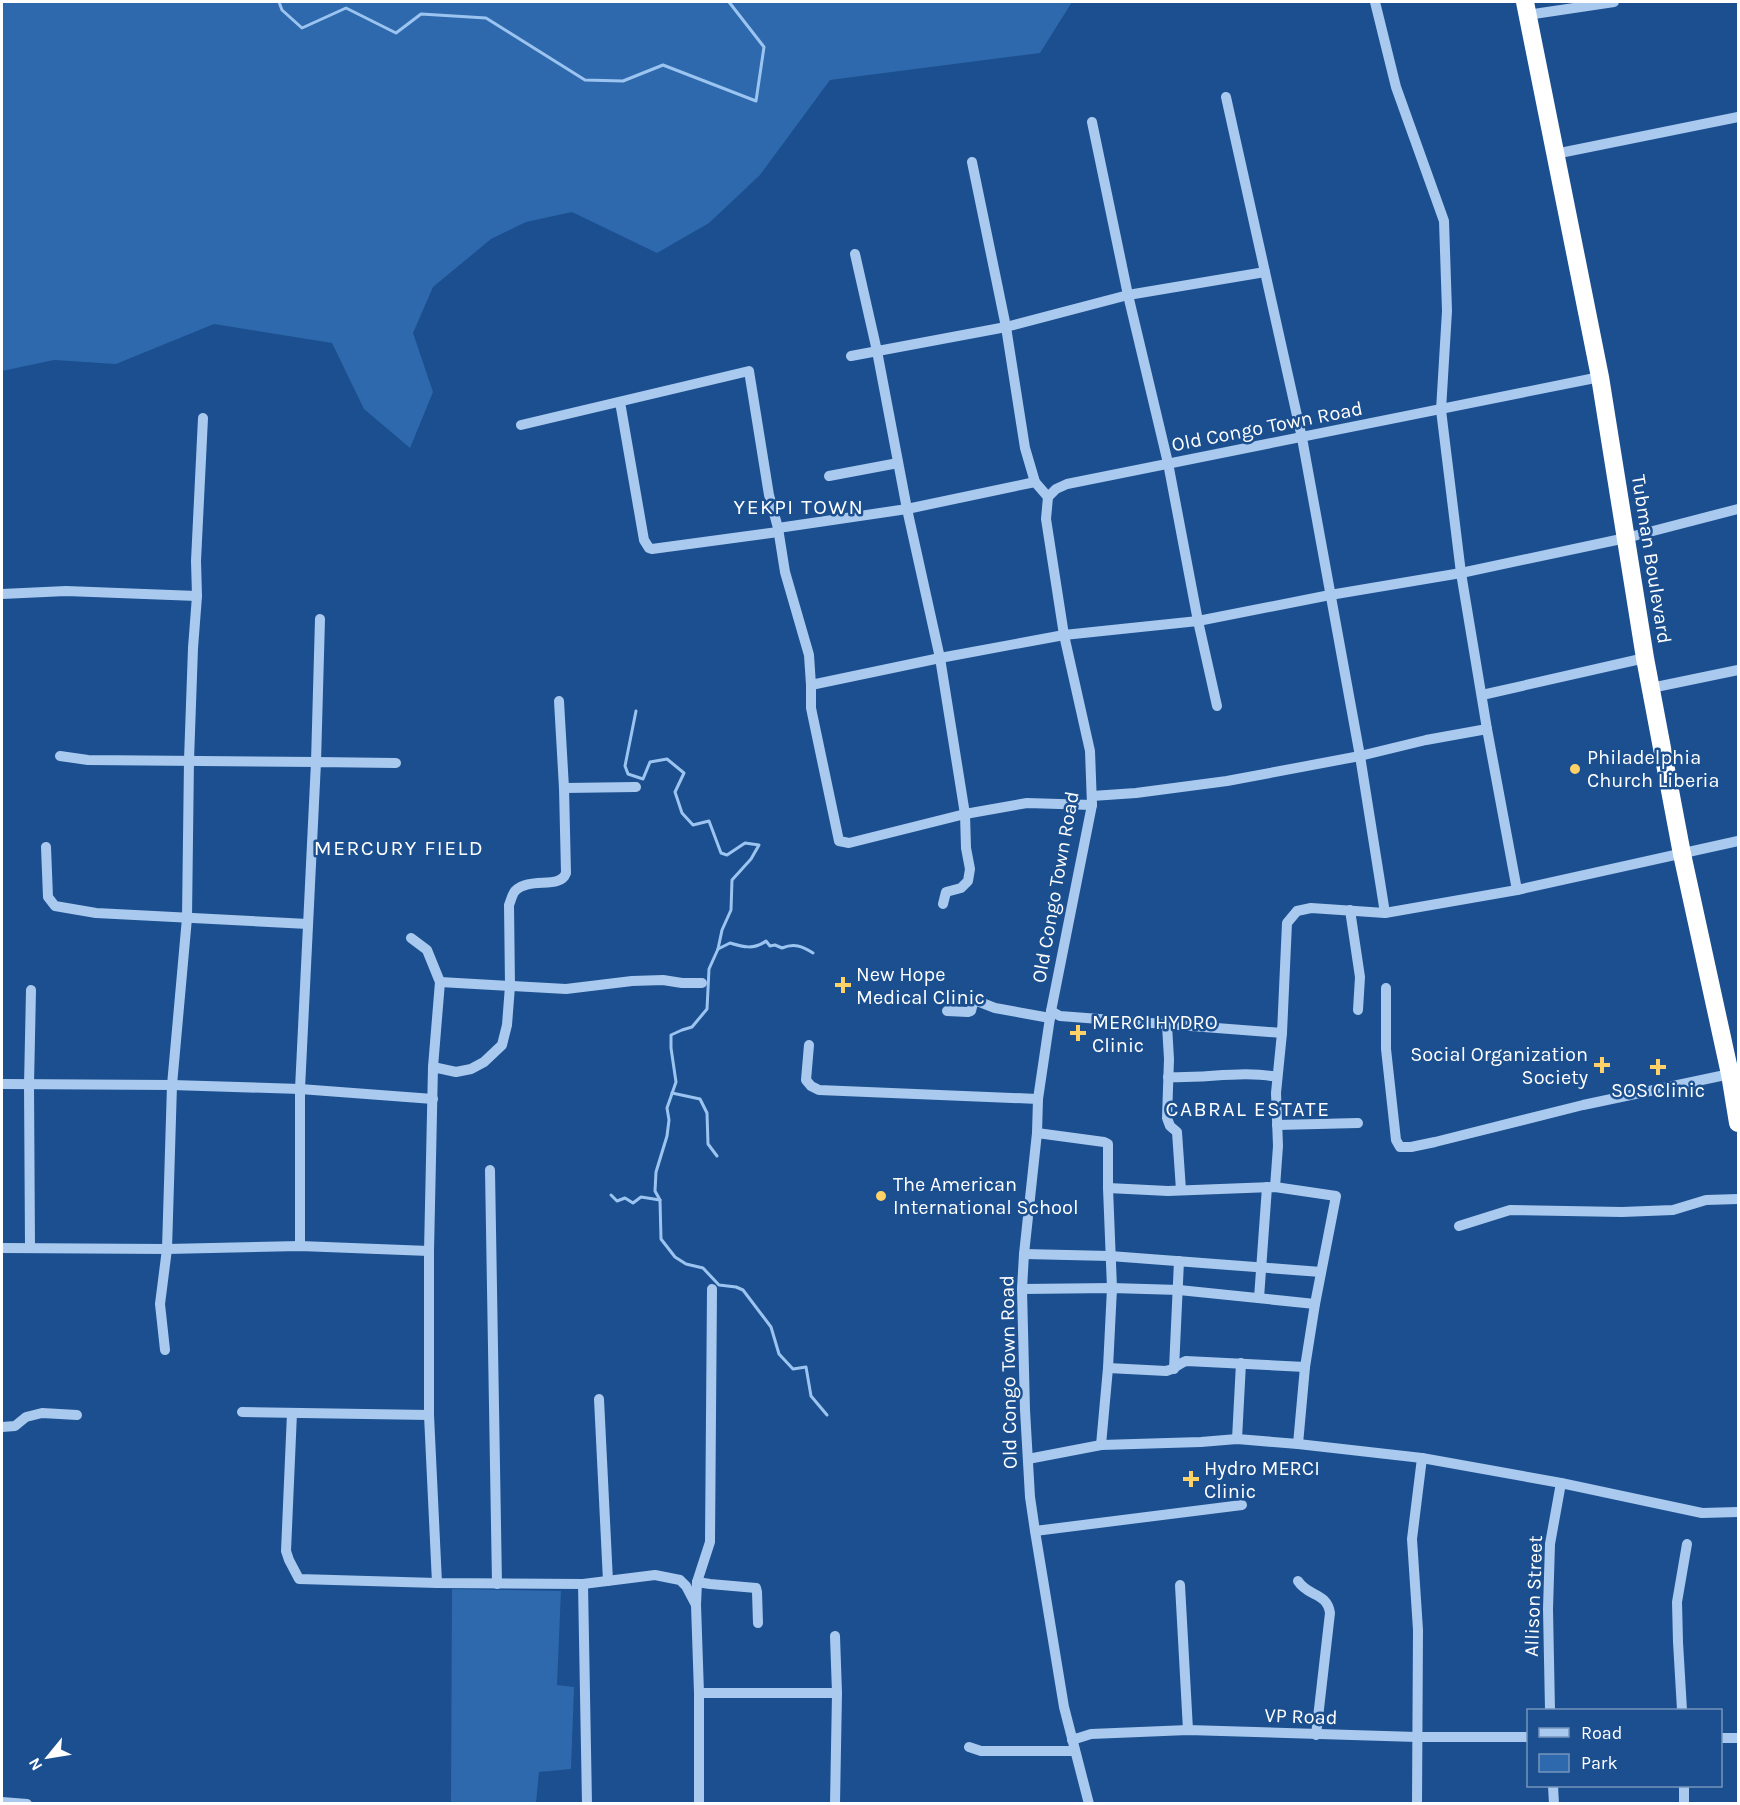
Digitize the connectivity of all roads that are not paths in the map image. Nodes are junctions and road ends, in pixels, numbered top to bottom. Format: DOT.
graph roads {
  1 [pos="1375,2"];
  2 [pos="1614,2"];
  3 [pos="1526,8"];
  4 [pos="1226,97"];
  5 [pos="1738,117"];
  6 [pos="1092,122"];
  7 [pos="1555,154"];
  8 [pos="972,162"];
  9 [pos="855,254"];
  10 [pos="1265,272"];
  11 [pos="1128,295"];
  12 [pos="1006,327"];
  13 [pos="877,351"];
  14 [pos="852,356"];
  15 [pos="1600,377"];
  16 [pos="620,402"];
  17 [pos="1441,410"];
  18 [pos="203,418"];
  19 [pos="521,425"];
  20 [pos="1302,438"];
  21 [pos="898,463"];
  22 [pos="1168,463"];
  23 [pos="828,476"];
  24 [pos="1035,482"];
  25 [pos="1048,497"];
  26 [pos="907,509"];
  27 [pos="1738,509"];
  28 [pos="778,530"];
  29 [pos="1626,538"];
  30 [pos="1461,573"];
  31 [pos="2,594"];
  32 [pos="1330,595"];
  33 [pos="197,596"];
  34 [pos="320,619"];
  35 [pos="1198,621"];
  36 [pos="1064,635"];
  37 [pos="940,658"];
  38 [pos="1645,658"];
  39 [pos="1738,670"];
  40 [pos="811,685"];
  41 [pos="1651,688"];
  42 [pos="1482,695"];
  43 [pos="559,701"];
  44 [pos="1218,706"];
  45 [pos="1487,729"];
  46 [pos="60,756"];
  47 [pos="1360,756"];
  48 [pos="189,760"];
  49 [pos="316,762"];
  50 [pos="396,763"];
  51 [pos="636,787"];
  52 [pos="564,788"];
  53 [pos="1092,800"];
  54 [pos="965,814"];
  55 [pos="1738,841"];
  56 [pos="45,847"];
  57 [pos="1682,854"];
  58 [pos="1517,890"];
  59 [pos="943,904"];
  60 [pos="1350,910"];
  61 [pos="1384,913"];
  62 [pos="187,918"];
  63 [pos="308,924"];
  64 [pos="411,938"];
  65 [pos="440,982"];
  66 [pos="702,983"];
  67 [pos="510,986"];
  68 [pos="1386,988"];
  69 [pos="31,990"];
  70 [pos="1358,1010"];
  71 [pos="947,1011"];
  72 [pos="1051,1014"];
  73 [pos="1167,1025"];
  74 [pos="1282,1033"];
  75 [pos="809,1045"];
  76 [pos="433,1067"];
  77 [pos="1730,1074"];
  78 [pos="1168,1077"];
  79 [pos="1277,1077"];
  80 [pos="2,1084"];
  81 [pos="29,1085"];
  82 [pos="172,1085"];
  83 [pos="300,1089"];
  84 [pos="433,1099"];
  85 [pos="1038,1099"];
  86 [pos="1358,1123"];
  87 [pos="1738,1123"];
  88 [pos="1277,1125"];
  89 [pos="1037,1133"];
  90 [pos="489,1170"];
  91 [pos="1271,1187"];
  92 [pos="1108,1188"];
  93 [pos="1181,1190"];
  94 [pos="1738,1198"];
  95 [pos="1459,1226"];
  96 [pos="300,1246"];
  97 [pos="2,1248"];
  98 [pos="30,1248"];
  99 [pos="167,1249"];
  100 [pos="429,1251"];
  101 [pos="1024,1254"];
  102 [pos="1110,1256"];
  103 [pos="1179,1261"];
  104 [pos="1262,1267"];
  105 [pos="1321,1272"];
  106 [pos="1112,1288"];
  107 [pos="712,1289"];
  108 [pos="1022,1289"];
  109 [pos="1179,1290"];
  110 [pos="1259,1298"];
  111 [pos="1315,1304"];
  112 [pos="165,1350"];
  113 [pos="1241,1363"];
  114 [pos="1305,1367"];
  115 [pos="1108,1368"];
  116 [pos="1174,1369"];
  117 [pos="599,1399"];
  118 [pos="242,1412"];
  119 [pos="292,1413"];
  120 [pos="429,1414"];
  121 [pos="77,1415"];
  122 [pos="2,1427"];
  123 [pos="1237,1440"];
  124 [pos="1298,1444"];
  125 [pos="1101,1445"];
  126 [pos="1422,1458"];
  127 [pos="1028,1459"];
  128 [pos="1561,1483"];
  129 [pos="1242,1505"];
  130 [pos="1738,1512"];
  131 [pos="1035,1531"];
  132 [pos="1687,1544"];
  133 [pos="608,1581"];
  134 [pos="1298,1581"];
  135 [pos="697,1582"];
  136 [pos="437,1583"];
  137 [pos="497,1584"];
  138 [pos="583,1584"];
  139 [pos="1180,1585"];
  140 [pos="696,1605"];
  141 [pos="758,1623"];
  142 [pos="835,1636"];
  143 [pos="699,1693"];
  144 [pos="837,1693"];
  145 [pos="1550,1709"];
  146 [pos="1682,1709"];
  147 [pos="1188,1730"];
  148 [pos="1316,1735"];
  149 [pos="1417,1737"];
  150 [pos="1527,1737"];
  151 [pos="1722,1738"];
  152 [pos="1738,1738"];
  153 [pos="1074,1745"];
  154 [pos="969,1747"];
  155 [pos="1553,1787"];
  156 [pos="1683,1787"];
  157 [pos="2,1802"];
  158 [pos="27,1803"];
  159 [pos="587,1803"];
  160 [pos="699,1803"];
  161 [pos="835,1803"];
  162 [pos="1089,1803"];
  163 [pos="1417,1803"];
  164 [pos="1554,1803"];
  165 [pos="1684,1803"];
  1 -- 17 [label="street"];
  2 -- 3 [label="street"];
  3 -- 7 [label="highway, Tubman Boulevard"];
  4 -- 10 [label="street"];
  5 -- 7 [label="street"];
  6 -- 11 [label="street"];
  7 -- 15 [label="highway, Tubman Boulevard"];
  8 -- 12 [label="street"];
  9 -- 13 [label="street"];
  10 -- 11 [label="street"];
  10 -- 20 [label="street"];
  11 -- 12 [label="street"];
  11 -- 22 [label="street"];
  12 -- 13 [label="street"];
  12 -- 24 [label="street"];
  13 -- 14 [label="street"];
  13 -- 21 [label="street"];
  15 -- 17 [label="street, Old Congo Town Road"];
  15 -- 29 [label="highway, Tubman Boulevard"];
  16 -- 19 [label="street"];
  16 -- 28 [label="street"];
  16 -- 28 [label="street"];
  17 -- 20 [label="street, Old Congo Town Road"];
  17 -- 30 [label="street"];
  18 -- 33 [label="street"];
  20 -- 22 [label="street, Old Congo Town Road"];
  20 -- 32 [label="street"];
  21 -- 23 [label="street"];
  21 -- 26 [label="street"];
  22 -- 25 [label="street, Old Congo Town Road"];
  22 -- 35 [label="street"];
  24 -- 25 [label="street"];
  24 -- 26 [label="street"];
  25 -- 36 [label="street, Old Congo Town Road"];
  26 -- 28 [label="street"];
  26 -- 37 [label="street"];
  27 -- 29 [label="street"];
  28 -- 40 [label="street"];
  29 -- 30 [label="street"];
  29 -- 38 [label="highway, Tubman Boulevard"];
  30 -- 32 [label="street"];
  30 -- 42 [label="street"];
  31 -- 33 [label="street"];
  32 -- 35 [label="street"];
  32 -- 47 [label="street"];
  33 -- 48 [label="street"];
  34 -- 49 [label="street"];
  35 -- 36 [label="street"];
  35 -- 44 [label="street"];
  36 -- 37 [label="street"];
  36 -- 53 [label="street, Old Congo Town Road"];
  37 -- 40 [label="street"];
  37 -- 54 [label="street"];
  38 -- 41 [label="highway, Tubman Boulevard"];
  38 -- 42 [label="street"];
  39 -- 41 [label="street"];
  40 -- 54 [label="street"];
  41 -- 57 [label="highway, Tubman Boulevard"];
  42 -- 45 [label="street"];
  43 -- 52 [label="street"];
  45 -- 47 [label="street"];
  45 -- 58 [label="street"];
  46 -- 48 [label="street"];
  47 -- 53 [label="street"];
  47 -- 61 [label="street"];
  48 -- 49 [label="street"];
  48 -- 62 [label="street"];
  49 -- 50 [label="street"];
  49 -- 63 [label="street"];
  51 -- 52 [label="street"];
  52 -- 67 [label="street"];
  53 -- 54 [label="street"];
  53 -- 72 [label="street, Old Congo Town Road"];
  54 -- 59 [label="street"];
  55 -- 57 [label="street"];
  56 -- 62 [label="street"];
  57 -- 58 [label="street"];
  57 -- 77 [label="highway, Tubman Boulevard"];
  58 -- 61 [label="street"];
  60 -- 61 [label="street"];
  60 -- 70 [label="street"];
  60 -- 74 [label="street"];
  62 -- 63 [label="street"];
  62 -- 82 [label="street"];
  63 -- 83 [label="street"];
  64 -- 65 [label="street"];
  65 -- 67 [label="street"];
  65 -- 76 [label="street"];
  66 -- 67 [label="street"];
  67 -- 76 [label="street"];
  68 -- 77 [label="street"];
  69 -- 81 [label="street"];
  71 -- 72 [label="street"];
  72 -- 73 [label="street"];
  72 -- 85 [label="street, Old Congo Town Road"];
  73 -- 74 [label="street"];
  73 -- 78 [label="street"];
  74 -- 79 [label="street"];
  75 -- 85 [label="street"];
  76 -- 84 [label="street"];
  77 -- 87 [label="highway, Tubman Boulevard"];
  78 -- 79 [label="street"];
  78 -- 93 [label="street"];
  79 -- 88 [label="street"];
  80 -- 81 [label="street"];
  81 -- 82 [label="street"];
  81 -- 98 [label="street"];
  82 -- 83 [label="street"];
  82 -- 99 [label="street"];
  83 -- 84 [label="street"];
  83 -- 96 [label="street"];
  84 -- 100 [label="street"];
  85 -- 89 [label="street, Old Congo Town Road"];
  86 -- 88 [label="street"];
  88 -- 91 [label="street"];
  89 -- 92 [label="street"];
  89 -- 101 [label="street, Old Congo Town Road"];
  90 -- 137 [label="street"];
  91 -- 93 [label="street"];
  91 -- 104 [label="street"];
  91 -- 105 [label="street"];
  92 -- 93 [label="street"];
  92 -- 102 [label="street"];
  94 -- 95 [label="street"];
  96 -- 99 [label="street"];
  96 -- 100 [label="street"];
  97 -- 98 [label="street"];
  98 -- 99 [label="street"];
  99 -- 112 [label="street"];
  100 -- 120 [label="street"];
  101 -- 102 [label="street"];
  101 -- 108 [label="street, Old Congo Town Road"];
  102 -- 103 [label="street"];
  102 -- 106 [label="street"];
  103 -- 104 [label="street"];
  103 -- 109 [label="street"];
  104 -- 105 [label="street"];
  104 -- 110 [label="street"];
  105 -- 111 [label="street"];
  106 -- 108 [label="street"];
  106 -- 109 [label="street"];
  106 -- 115 [label="street"];
  107 -- 135 [label="street"];
  108 -- 127 [label="street, Old Congo Town Road"];
  109 -- 110 [label="street"];
  109 -- 116 [label="street"];
  110 -- 111 [label="street"];
  111 -- 114 [label="street"];
  113 -- 114 [label="street"];
  113 -- 116 [label="street"];
  113 -- 123 [label="street"];
  114 -- 124 [label="street"];
  115 -- 116 [label="street"];
  115 -- 125 [label="street"];
  117 -- 133 [label="street"];
  118 -- 119 [label="street"];
  119 -- 120 [label="street"];
  119 -- 136 [label="street"];
  120 -- 136 [label="street"];
  121 -- 122 [label="street"];
  123 -- 124 [label="street"];
  123 -- 125 [label="street"];
  124 -- 126 [label="street"];
  125 -- 127 [label="street"];
  126 -- 128 [label="street"];
  126 -- 149 [label="street"];
  127 -- 131 [label="street, Old Congo Town Road"];
  128 -- 130 [label="street"];
  128 -- 145 [label="street, Allison Street"];
  129 -- 131 [label="street"];
  131 -- 153 [label="street, Old Congo Town Road"];
  132 -- 146 [label="street"];
  133 -- 138 [label="street"];
  133 -- 140 [label="street"];
  134 -- 148 [label="street"];
  135 -- 140 [label="street"];
  135 -- 141 [label="street"];
  136 -- 137 [label="street"];
  137 -- 138 [label="street"];
  138 -- 159 [label="street"];
  139 -- 147 [label="street"];
  140 -- 143 [label="street"];
  142 -- 144 [label="street"];
  143 -- 144 [label="street"];
  143 -- 160 [label="street"];
  144 -- 161 [label="street"];
  147 -- 148 [label="street, VP Road"];
  147 -- 153 [label="street, VP Road"];
  148 -- 149 [label="street, VP Road"];
  149 -- 150 [label="street, VP Road"];
  149 -- 163 [label="street"];
  151 -- 152 [label="street"];
  153 -- 154 [label="street, VP Road"];
  153 -- 162 [label="street, Old Congo Town Road"];
  155 -- 164 [label="street"];
  156 -- 165 [label="street"];
  157 -- 158 [label="street"];
}
